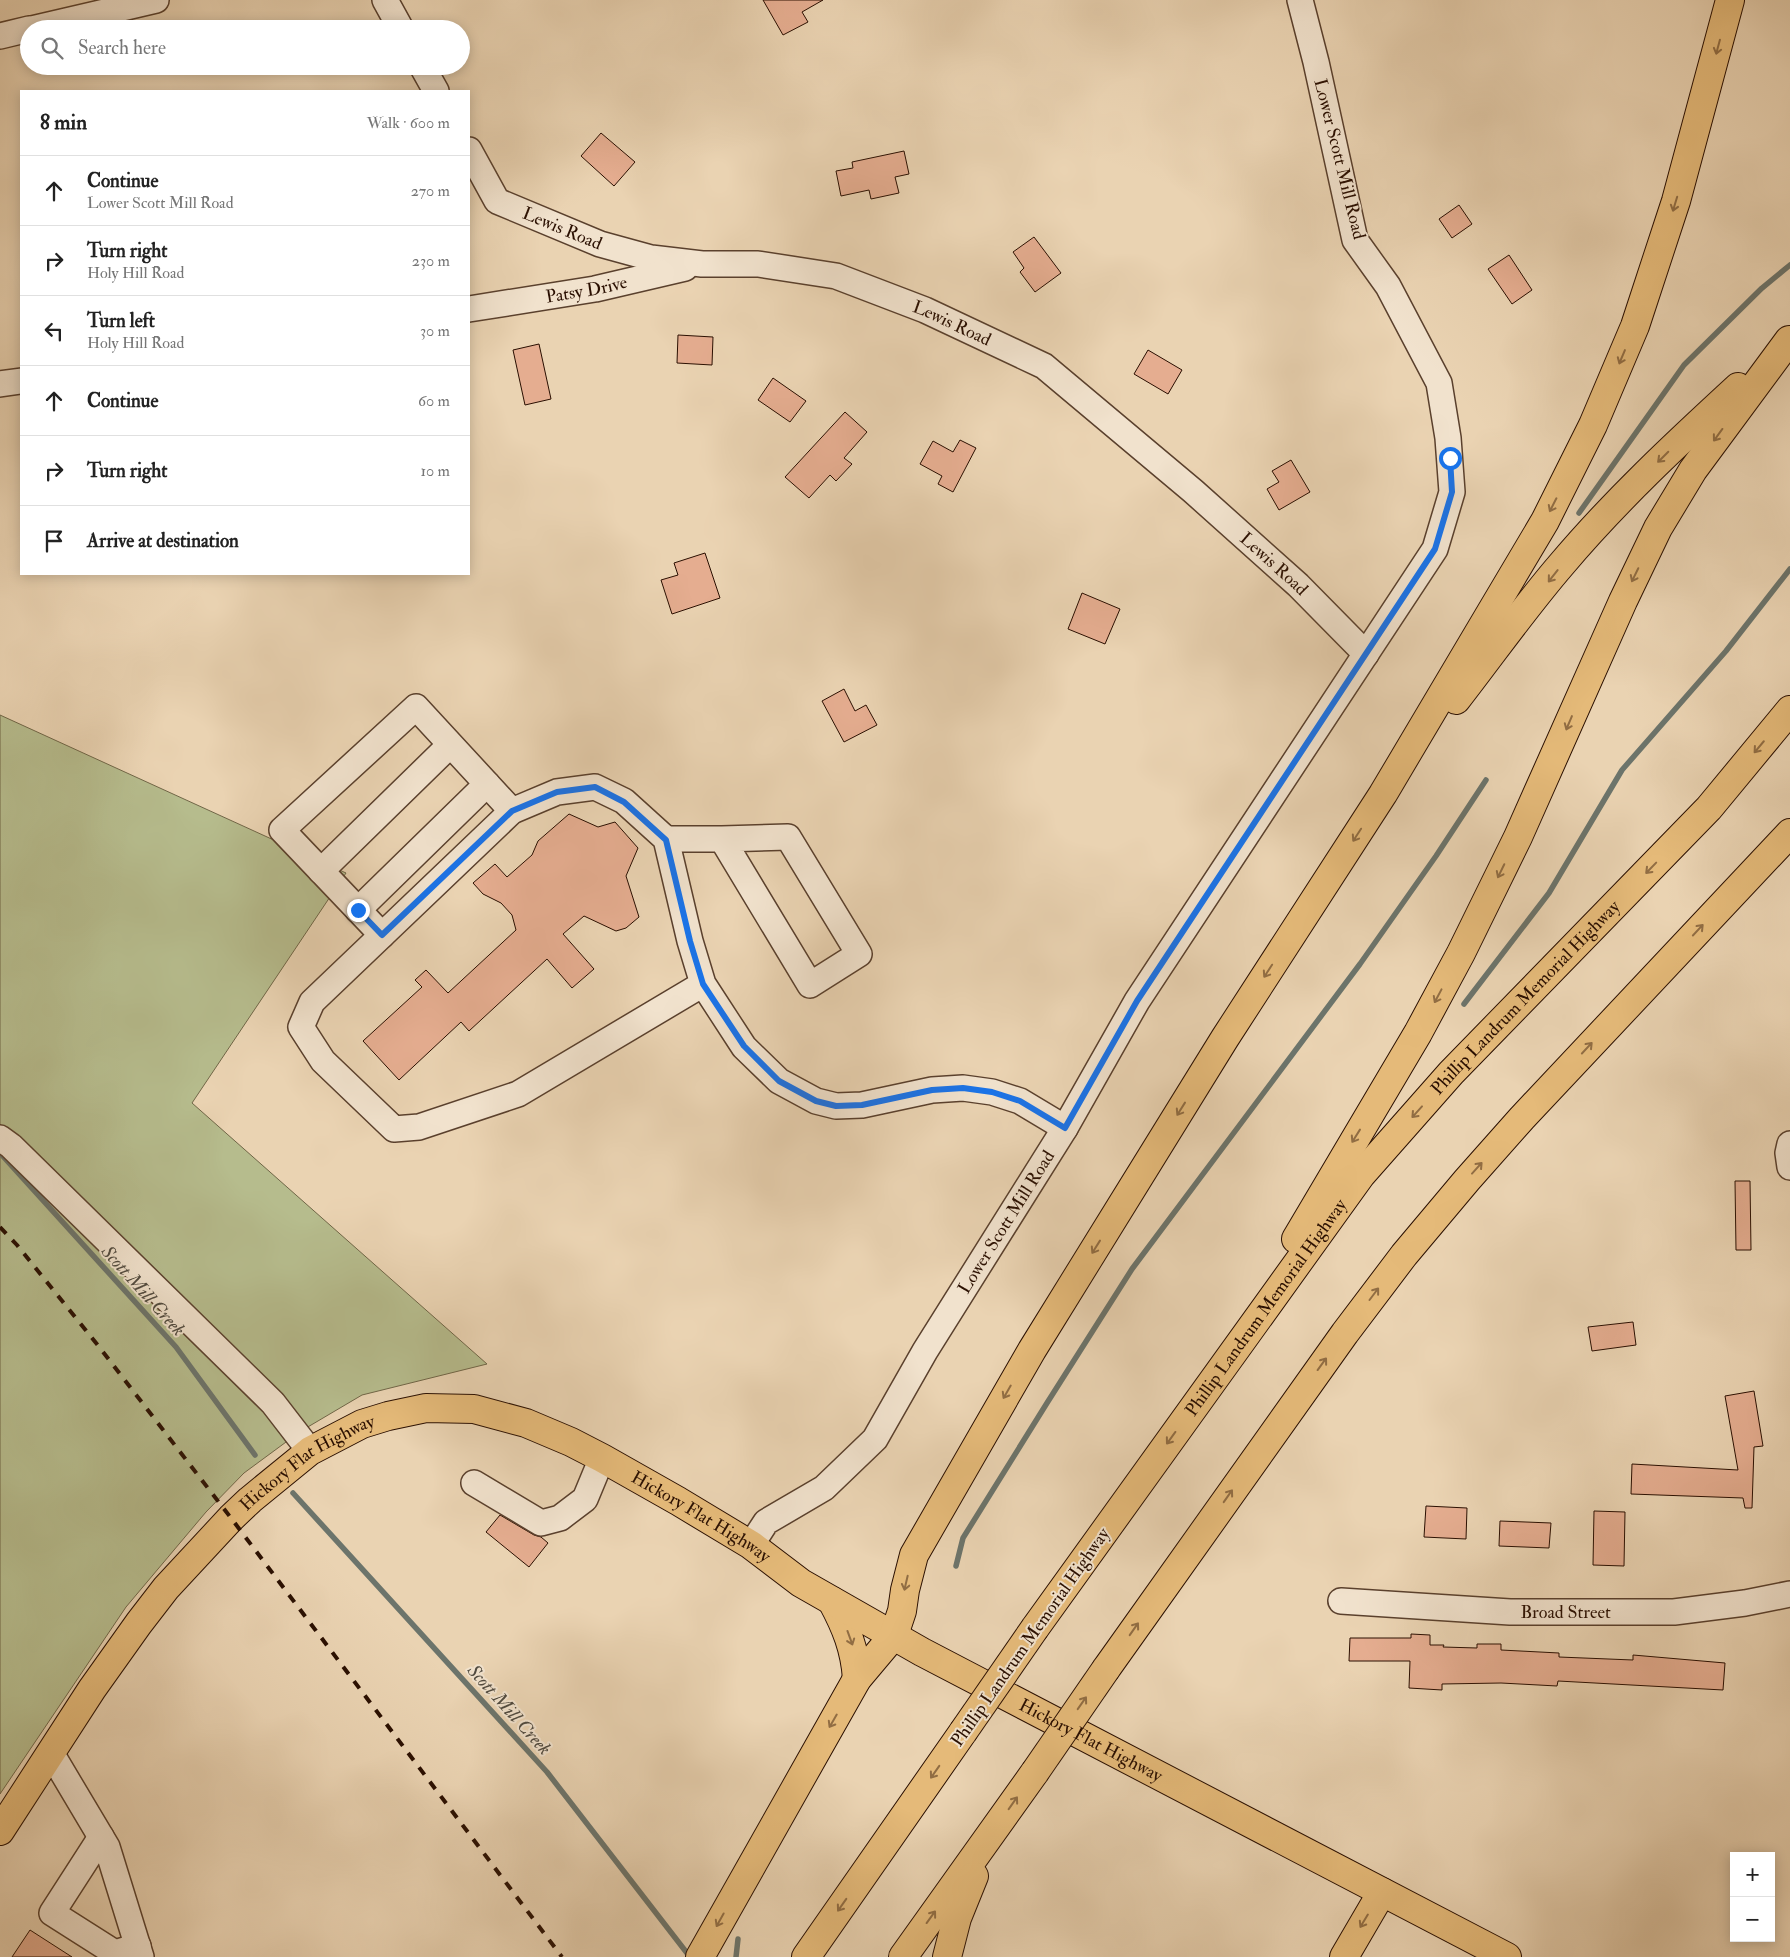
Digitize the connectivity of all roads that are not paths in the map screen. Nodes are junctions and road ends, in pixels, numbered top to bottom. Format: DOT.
graph roads {
  1 [pos="156,0"];
  2 [pos="385,0"];
  3 [pos="1300,0"];
  4 [pos="1730,0"];
  5 [pos="69,20"];
  6 [pos="396,20"];
  7 [pos="20,31"];
  8 [pos="0,36"];
  9 [pos="427,75"];
  10 [pos="435,90"];
  11 [pos="470,152"];
  12 [pos="702,264"];
  13 [pos="470,309"];
  14 [pos="1789,340"];
  15 [pos="20,380"];
  16 [pos="0,384"];
  17 [pos="1366,654"];
  18 [pos="1790,710"];
  19 [pos="450,745"];
  20 [pos="487,784"];
  21 [pos="1383,794"];
  22 [pos="512,811"];
  23 [pos="1790,834"];
  24 [pos="722,839"];
  25 [pos="666,840"];
  26 [pos="321,871"];
  27 [pos="358,910"];
  28 [pos="382,935"];
  29 [pos="703,984"];
  30 [pos="1065,1128"];
  31 [pos="0,1138"];
  32 [pos="1790,1144"];
  33 [pos="1790,1167"];
  34 [pos="1220,1370"];
  35 [pos="310,1452"];
  36 [pos="602,1458"];
  37 [pos="474,1483"];
  38 [pos="751,1545"];
  39 [pos="1790,1594"];
  40 [pos="1341,1600"];
  41 [pos="832,1601"];
  42 [pos="894,1635"];
  43 [pos="857,1679"];
  44 [pos="51,1753"];
  45 [pos="0,1831"];
  46 [pos="991,1834"];
  47 [pos="101,1837"];
  48 [pos="1382,1892"];
  49 [pos="140,1951"];
  50 [pos="700,1957"];
  51 [pos="806,1957"];
  52 [pos="903,1957"];
  53 [pos="947,1957"];
  54 [pos="1344,1957"];
  55 [pos="1508,1957"];
  1 -- 5 [label="street"];
  2 -- 6 [label="street"];
  3 -- 17 [label="street, Lower Scott Mill Road"];
  4 -- 21 [label="main road, one-way"];
  7 -- 8 [label="street"];
  9 -- 10 [label="street"];
  11 -- 12 [label="street, Lewis Road"];
  12 -- 13 [label="street, Patsy Drive"];
  12 -- 17 [label="street, Lewis Road"];
  14 -- 21 [label="main road, one-way"];
  14 -- 34 [label="main road, one-way"];
  15 -- 16 [label="street"];
  17 -- 30 [label="street, Lower Scott Mill Road"];
  18 -- 34 [label="main road, Phillip Landrum Memorial Highway, one-way"];
  19 -- 20 [label="street"];
  19 -- 26 [label="street"];
  19 -- 26 [label="street"];
  20 -- 22 [label="street"];
  20 -- 27 [label="street"];
  21 -- 42 [label="main road, one-way"];
  22 -- 25 [label="street"];
  22 -- 28 [label="street"];
  46 -- 23 [label="main road, one-way, bridge"];
  24 -- 24 [label="street"];
  24 -- 25 [label="street"];
  25 -- 29 [label="street"];
  26 -- 27 [label="street"];
  27 -- 28 [label="street"];
  28 -- 29 [label="street"];
  29 -- 30 [label="street"];
  30 -- 38 [label="street, Lower Scott Mill Road"];
  31 -- 35 [label="street"];
  32 -- 33 [label="street"];
  34 -- 51 [label="main road, Phillip Landrum Memorial Highway, one-way, bridge"];
  35 -- 36 [label="main road, Hickory Flat Highway"];
  35 -- 44 [label="main road, Hickory Flat Highway"];
  36 -- 37 [label="street"];
  36 -- 38 [label="main road, Hickory Flat Highway"];
  38 -- 41 [label="main road, Hickory Flat Highway"];
  39 -- 40 [label="street, Broad Street"];
  41 -- 42 [label="main road, Hickory Flat Highway"];
  41 -- 43 [label="main road, one-way"];
  42 -- 43 [label="main road"];
  42 -- 48 [label="main road, Hickory Flat Highway"];
  43 -- 50 [label="main road, one-way"];
  44 -- 45 [label="main road, Hickory Flat Highway"];
  44 -- 47 [label="street"];
  52 -- 46 [label="main road, one-way"];
  46 -- 53 [label="main road"];
  47 -- 49 [label="street"];
  47 -- 49 [label="street"];
  48 -- 54 [label="main road, one-way"];
  48 -- 55 [label="main road, Hickory Flat Highway"];
}
